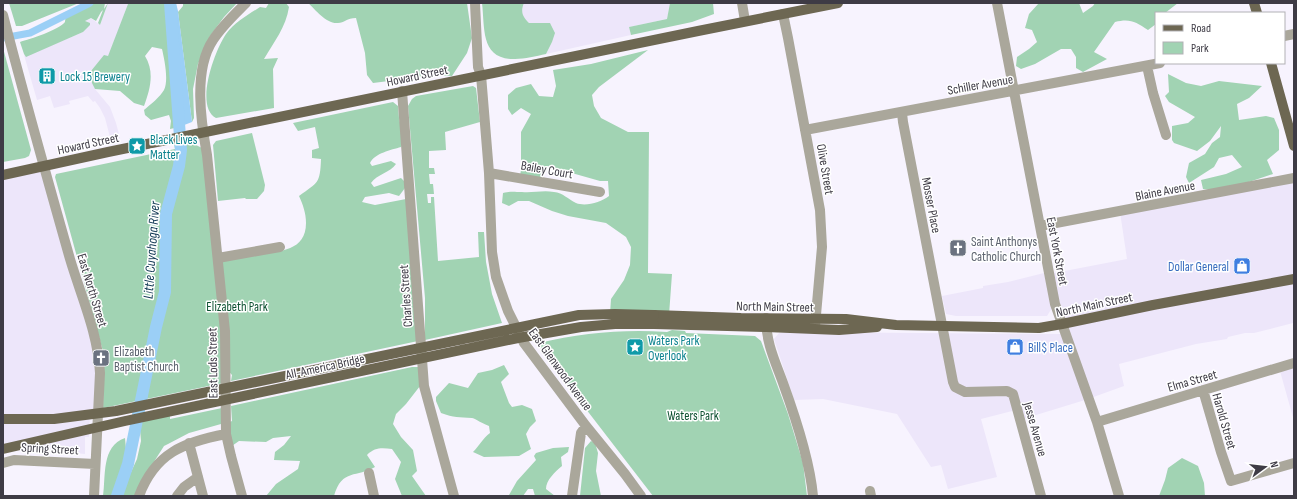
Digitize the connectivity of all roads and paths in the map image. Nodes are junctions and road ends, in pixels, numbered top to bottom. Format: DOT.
graph roads {
  1 [pos="246,3"];
  2 [pos="475,3"];
  3 [pos="742,3"];
  4 [pos="837,3"];
  5 [pos="997,3"];
  6 [pos="782,14"];
  7 [pos="4,19"];
  8 [pos="745,21"];
  9 [pos="1156,64"];
  10 [pos="1271,64"];
  11 [pos="1147,66"];
  12 [pos="481,75"];
  13 [pos="1014,91"];
  14 [pos="402,92"];
  15 [pos="902,113"];
  16 [pos="805,130"];
  17 [pos="203,132"];
  18 [pos="1166,135"];
  19 [pos="1294,146"];
  20 [pos="45,166"];
  21 [pos="489,173"];
  22 [pos="3,174"];
  23 [pos="1294,178"];
  24 [pos="600,192"];
  25 [pos="1040,226"];
  26 [pos="280,247"];
  27 [pos="218,258"];
  28 [pos="1294,279"];
  29 [pos="654,320"];
  30 [pos="766,323"];
  31 [pos="816,324"];
  32 [pos="1062,324"];
  33 [pos="942,326"];
  34 [pos="1294,363"];
  35 [pos="1203,390"];
  36 [pos="3,419"];
  37 [pos="1097,422"];
  38 [pos="586,426"];
  39 [pos="226,434"];
  40 [pos="189,443"];
  41 [pos="3,448"];
  42 [pos="3,463"];
  43 [pos="1294,463"];
  44 [pos="96,464"];
  45 [pos="369,473"];
  46 [pos="198,477"];
  47 [pos="94,496"];
  48 [pos="139,496"];
  49 [pos="177,496"];
  50 [pos="203,496"];
  51 [pos="242,496"];
  52 [pos="374,496"];
  53 [pos="454,496"];
  54 [pos="572,496"];
  55 [pos="641,496"];
  56 [pos="813,496"];
  57 [pos="1041,496"];
  58 [pos="1119,496"];
  1 -- 17 [label="street, East Lods Street"];
  2 -- 12 [label="street, East Glenwood Avenue"];
  3 -- 8 [label="street"];
  4 -- 6 [label="main road, Howard Street"];
  5 -- 13 [label="street, East York Street"];
  6 -- 8 [label="main road, Howard Street"];
  6 -- 16 [label="street, Olive Street"];
  7 -- 20 [label="street, East North Street"];
  8 -- 12 [label="main road, Howard Street"];
  9 -- 11 [label="street, Schiller Avenue"];
  10 -- 19 [label="main road"];
  11 -- 13 [label="street, Schiller Avenue"];
  11 -- 18 [label="street"];
  12 -- 14 [label="main road, Howard Street"];
  12 -- 21 [label="street, East Glenwood Avenue"];
  13 -- 15 [label="street, Schiller Avenue"];
  13 -- 25 [label="street, East York Street"];
  14 -- 17 [label="main road, Howard Street"];
  14 -- 53 [label="street, Charles Street"];
  15 -- 16 [label="street, Schiller Avenue"];
  15 -- 33 [label="street, Mosser Place"];
  16 -- 31 [label="street, Olive Street"];
  17 -- 20 [label="main road, Howard Street"];
  17 -- 27 [label="street, East Lods Street"];
  20 -- 22 [label="main road, Howard Street"];
  20 -- 44 [label="street, East North Street"];
  21 -- 24 [label="street, Bailey Court"];
  21 -- 38 [label="street, East Glenwood Avenue"];
  23 -- 25 [label="street, Blaine Avenue"];
  25 -- 32 [label="street, East York Street"];
  26 -- 27 [label="street"];
  27 -- 39 [label="street, East Lods Street"];
  28 -- 32 [label="main road, North Main Street"];
  29 -- 30 [label="main road, North Main Street"];
  29 -- 36 [label="main road, All-America Bridge, bridge"];
  29 -- 41 [label="main road, All-America Bridge, bridge"];
  30 -- 31 [label="main road, North Main Street"];
  30 -- 56 [label="street"];
  31 -- 33 [label="main road, North Main Street"];
  32 -- 33 [label="main road, North Main Street"];
  32 -- 37 [label="street, East York Street"];
  33 -- 57 [label="street, Jesse Avenue"];
  34 -- 35 [label="street, Elma Street"];
  35 -- 37 [label="street, Elma Street"];
  35 -- 43 [label="street, Harold Street"];
  37 -- 58 [label="street, East York Street"];
  38 -- 54 [label="street"];
  38 -- 55 [label="street, East Glenwood Avenue"];
  39 -- 40 [label="street"];
  39 -- 51 [label="street, East Lods Street"];
  40 -- 46 [label="street"];
  40 -- 48 [label="street"];
  42 -- 44 [label="street, Spring Street"];
  44 -- 47 [label="street, East North Street"];
  45 -- 52 [label="street"];
  46 -- 49 [label="street"];
  46 -- 50 [label="street"];
}
